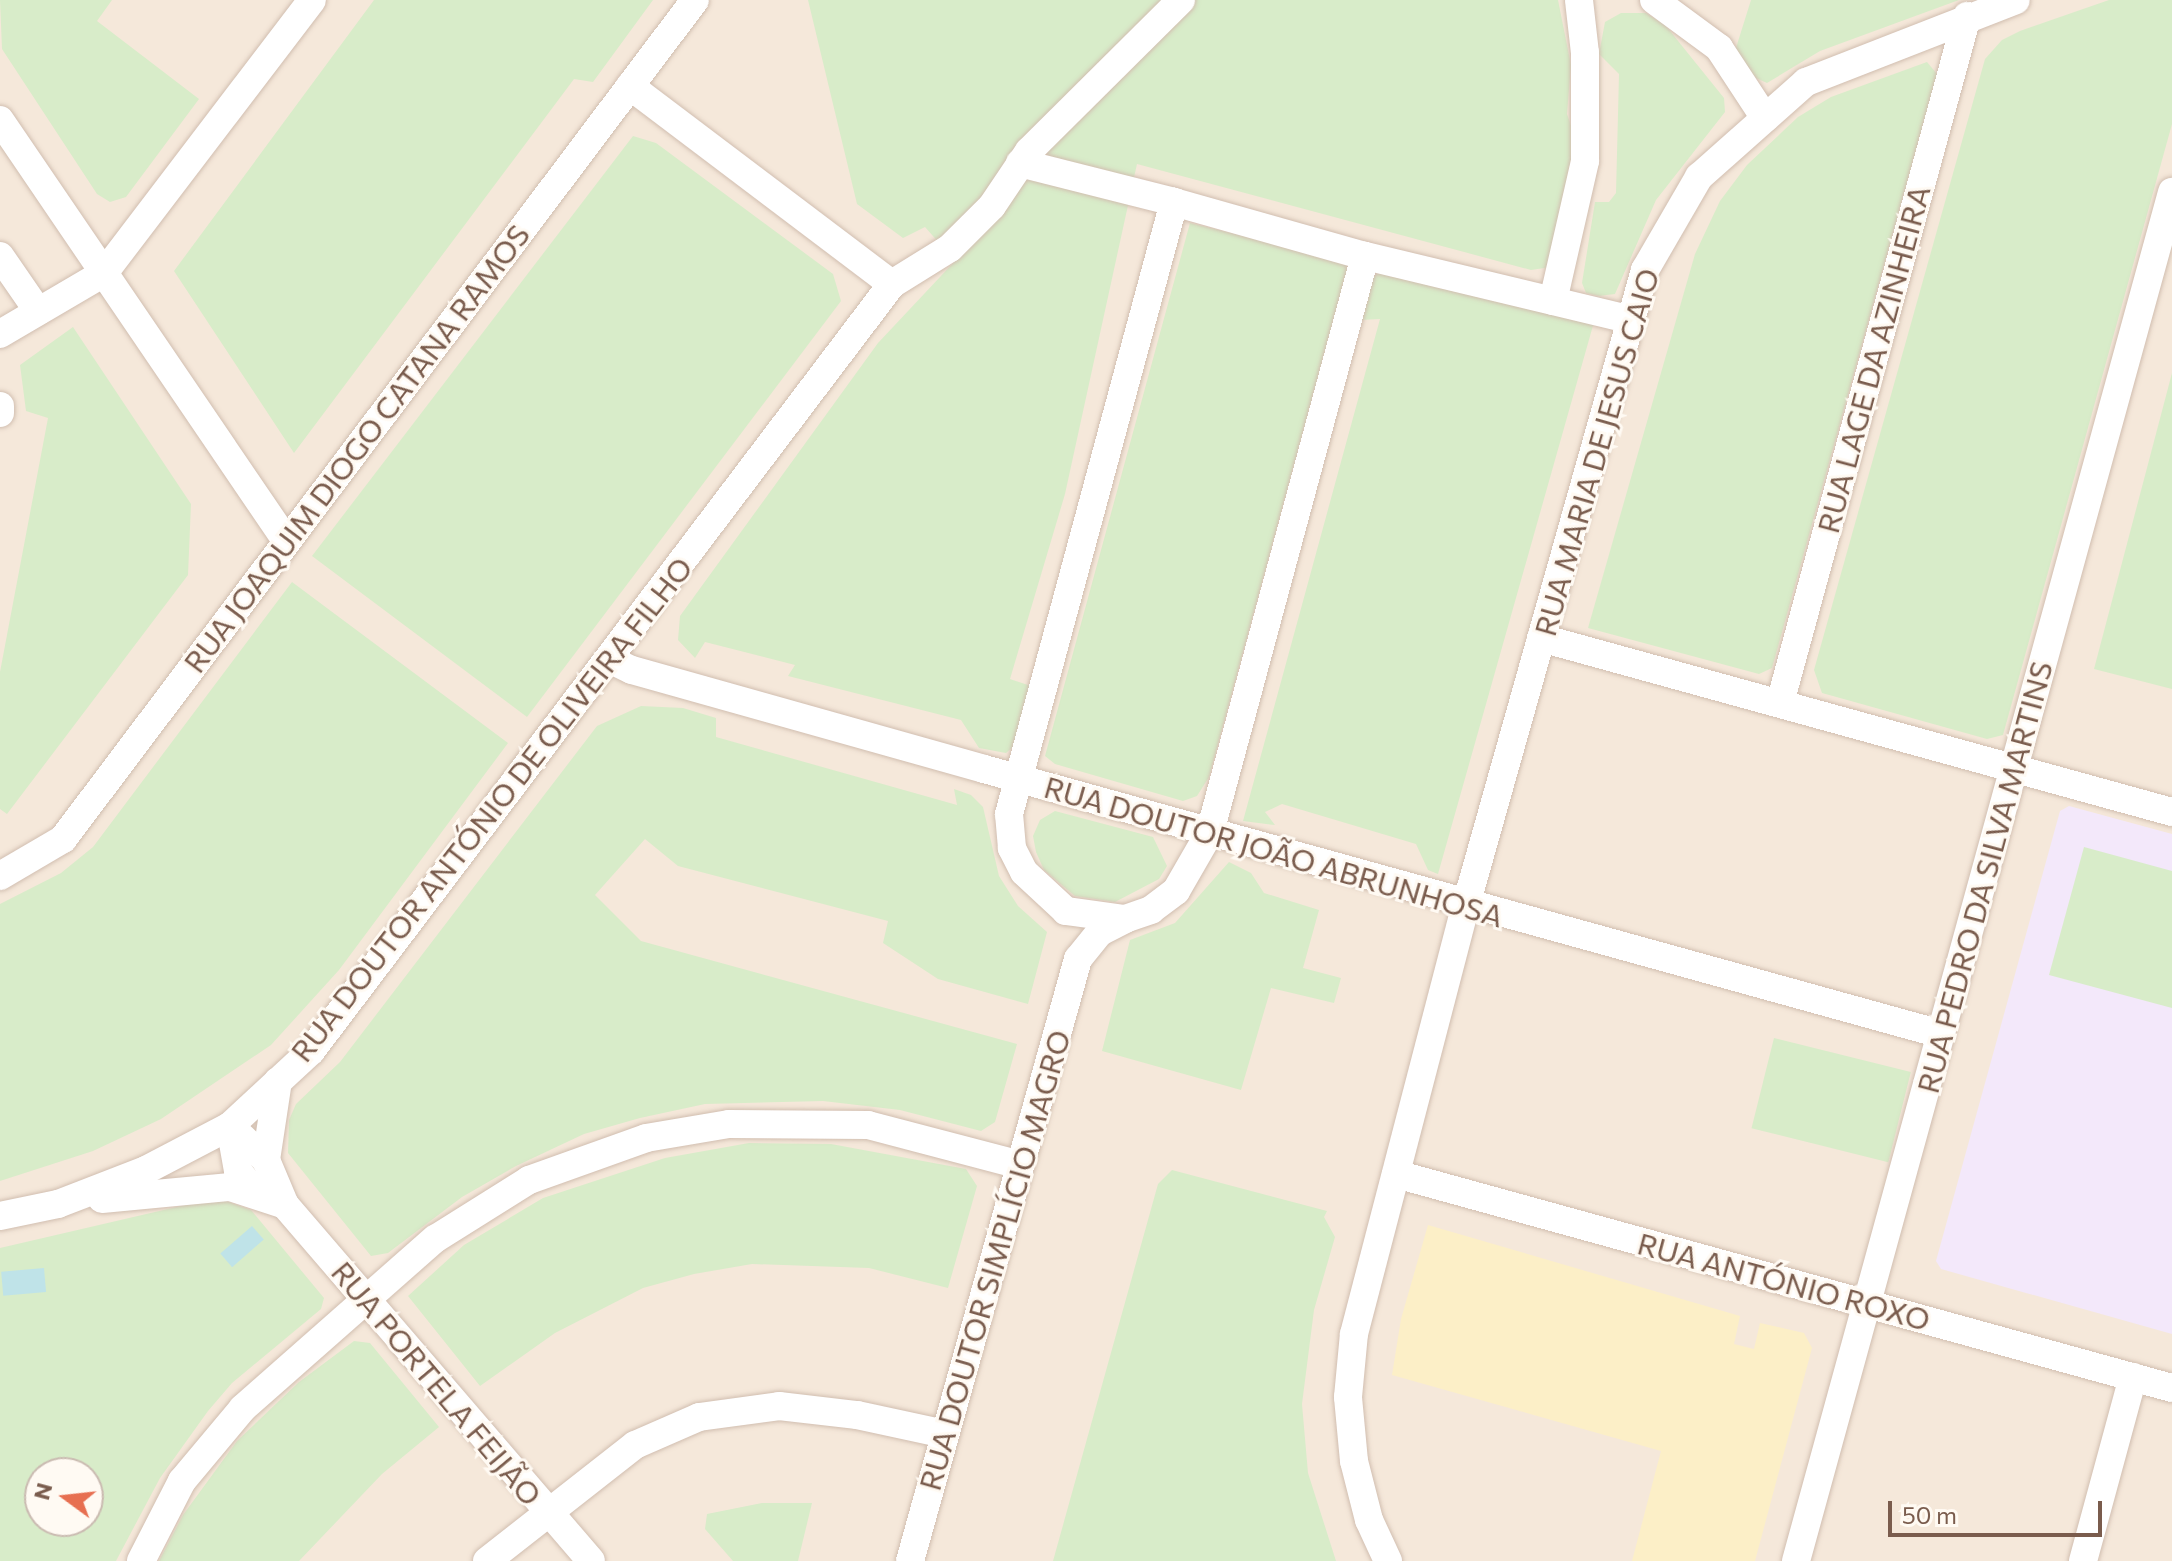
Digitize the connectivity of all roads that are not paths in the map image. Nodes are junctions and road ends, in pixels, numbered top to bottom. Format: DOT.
graph roads {
  1 [pos="312,0"];
  2 [pos="695,0"];
  3 [pos="1181,0"];
  4 [pos="1579,0"];
  5 [pos="1654,0"];
  6 [pos="2016,0"];
  7 [pos="1967,16"];
  8 [pos="630,86"];
  9 [pos="1765,118"];
  10 [pos="0,120"];
  11 [pos="1020,163"];
  12 [pos="2172,192"];
  13 [pos="1174,202"];
  14 [pos="0,256"];
  15 [pos="1365,256"];
  16 [pos="104,273"];
  17 [pos="892,284"];
  18 [pos="1553,301"];
  19 [pos="38,311"];
  20 [pos="1631,320"];
  21 [pos="0,334"];
  22 [pos="0,406"];
  23 [pos="0,413"];
  24 [pos="285,539"];
  25 [pos="1541,638"];
  26 [pos="609,659"];
  27 [pos="1780,703"];
  28 [pos="2014,768"];
  29 [pos="1018,779"];
  30 [pos="2172,812"];
  31 [pos="1210,832"];
  32 [pos="0,876"];
  33 [pos="1056,902"];
  34 [pos="1466,905"];
  35 [pos="1125,919"];
  36 [pos="1078,959"];
  37 [pos="1941,1034"];
  38 [pos="278,1081"];
  39 [pos="230,1126"];
  40 [pos="266,1160"];
  41 [pos="1020,1165"];
  42 [pos="1396,1174"];
  43 [pos="256,1193"];
  44 [pos="58,1204"];
  45 [pos="285,1205"];
  46 [pos="0,1216"];
  47 [pos="369,1301"];
  48 [pos="1867,1303"];
  49 [pos="2133,1377"];
  50 [pos="2172,1388"];
  51 [pos="945,1434"];
  52 [pos="546,1513"];
  53 [pos="141,1561"];
  54 [pos="487,1561"];
  55 [pos="591,1561"];
  56 [pos="910,1561"];
  57 [pos="1388,1561"];
  58 [pos="1796,1561"];
  59 [pos="2083,1561"];
  1 -- 16 [label="street"];
  2 -- 8 [label="street, RUA JOAQUIM DIOGO CATANA RAMOS"];
  3 -- 11 [label="street"];
  4 -- 18 [label="street"];
  5 -- 9 [label="street"];
  6 -- 7 [label="street, RUA MARIA DE JESUS CAIO"];
  7 -- 9 [label="street, RUA MARIA DE JESUS CAIO"];
  7 -- 27 [label="street, RUA LAGE DA AZINHEIRA"];
  8 -- 17 [label="street"];
  8 -- 24 [label="street, RUA JOAQUIM DIOGO CATANA RAMOS"];
  9 -- 20 [label="street, RUA MARIA DE JESUS CAIO"];
  10 -- 16 [label="street"];
  11 -- 13 [label="street"];
  11 -- 17 [label="street"];
  12 -- 28 [label="street, RUA PEDRO DA SILVA MARTINS"];
  13 -- 15 [label="street"];
  13 -- 29 [label="street"];
  14 -- 19 [label="street"];
  15 -- 18 [label="street"];
  15 -- 31 [label="street"];
  16 -- 19 [label="street"];
  16 -- 24 [label="street"];
  17 -- 26 [label="street, RUA DOUTOR ANTÓNIO DE OLIVEIRA FILHO"];
  18 -- 20 [label="street"];
  19 -- 21 [label="street"];
  20 -- 25 [label="street, RUA MARIA DE JESUS CAIO"];
  22 -- 23 [label="street"];
  24 -- 32 [label="street, RUA JOAQUIM DIOGO CATANA RAMOS"];
  25 -- 27 [label="street"];
  25 -- 34 [label="street, RUA MARIA DE JESUS CAIO"];
  26 -- 29 [label="street, RUA DOUTOR JOÃO ABRUNHOSA"];
  26 -- 38 [label="street, RUA DOUTOR ANTÓNIO DE OLIVEIRA FILHO"];
  27 -- 28 [label="street"];
  28 -- 30 [label="street"];
  28 -- 37 [label="street, RUA PEDRO DA SILVA MARTINS"];
  29 -- 31 [label="street, RUA DOUTOR JOÃO ABRUNHOSA"];
  29 -- 33 [label="street"];
  31 -- 34 [label="street, RUA DOUTOR JOÃO ABRUNHOSA"];
  31 -- 35 [label="street"];
  33 -- 35 [label="street"];
  33 -- 36 [label="street"];
  34 -- 37 [label="street, RUA DOUTOR JOÃO ABRUNHOSA"];
  34 -- 42 [label="street, RUA MARIA DE JESUS CAIO"];
  35 -- 36 [label="street"];
  36 -- 41 [label="street, RUA DOUTOR SIMPLÍCIO MAGRO"];
  37 -- 48 [label="street, RUA PEDRO DA SILVA MARTINS"];
  38 -- 39 [label="street, RUA DOUTOR ANTÓNIO DE OLIVEIRA FILHO"];
  38 -- 40 [label="street"];
  39 -- 40 [label="street, RUA PORTELA FEIJÃO"];
  39 -- 43 [label="street"];
  39 -- 44 [label="street, RUA DOUTOR ANTÓNIO DE OLIVEIRA FILHO"];
  40 -- 45 [label="street, RUA PORTELA FEIJÃO"];
  41 -- 47 [label="street"];
  41 -- 51 [label="street, RUA DOUTOR SIMPLÍCIO MAGRO"];
  42 -- 48 [label="street, RUA ANTÓNIO ROXO"];
  42 -- 57 [label="street, RUA MARIA DE JESUS CAIO"];
  43 -- 44 [label="street, RUA PORTELA FEIJÃO"];
  43 -- 45 [label="street, RUA PORTELA FEIJÃO"];
  44 -- 46 [label="street, RUA DOUTOR ANTÓNIO DE OLIVEIRA FILHO"];
  45 -- 47 [label="street, RUA PORTELA FEIJÃO"];
  47 -- 52 [label="street, RUA PORTELA FEIJÃO"];
  47 -- 53 [label="street"];
  48 -- 49 [label="street, RUA ANTÓNIO ROXO"];
  48 -- 58 [label="street, RUA PEDRO DA SILVA MARTINS"];
  49 -- 50 [label="street, RUA ANTÓNIO ROXO"];
  49 -- 59 [label="street"];
  51 -- 52 [label="street"];
  51 -- 56 [label="street, RUA DOUTOR SIMPLÍCIO MAGRO"];
  52 -- 54 [label="street"];
  52 -- 55 [label="street, RUA PORTELA FEIJÃO"];
}
